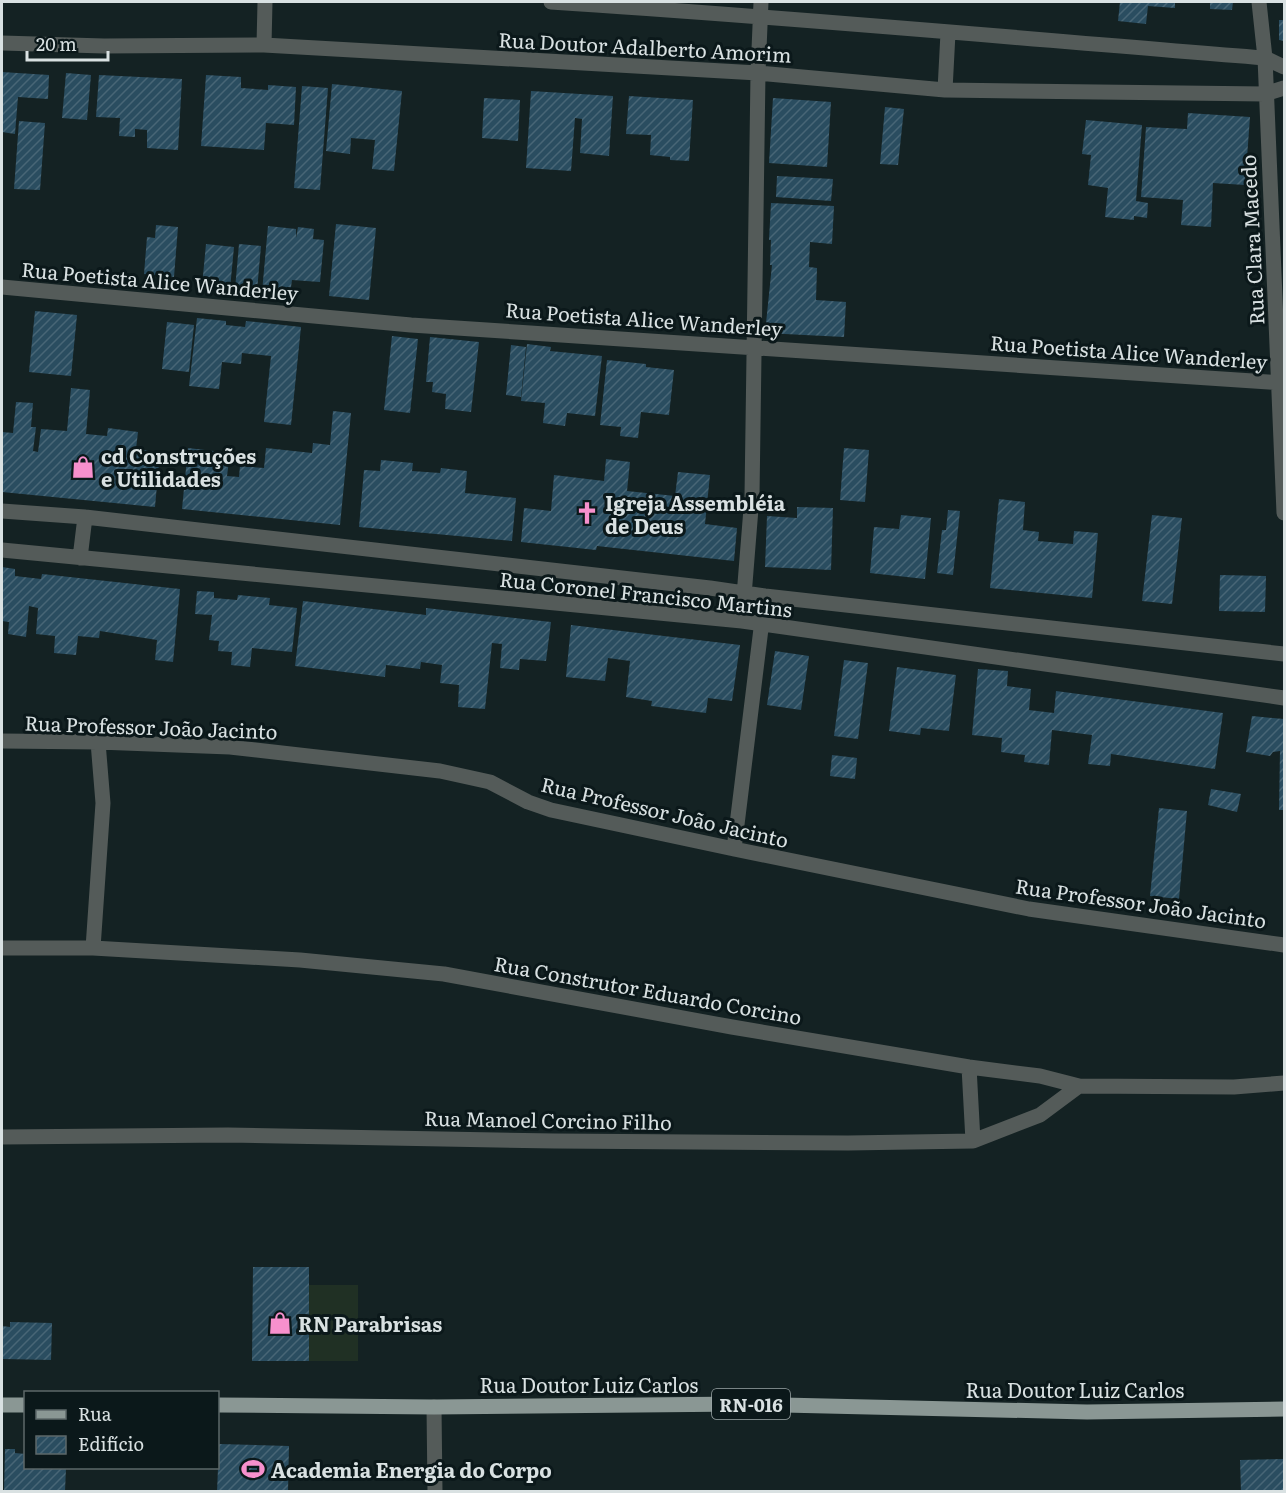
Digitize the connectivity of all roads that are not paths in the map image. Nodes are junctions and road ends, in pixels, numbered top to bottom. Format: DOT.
graph roads {
  1 [pos="265,2"];
  2 [pos="551,2"];
  3 [pos="1259,2"];
  4 [pos="761,8"];
  5 [pos="948,33"];
  6 [pos="2,43"];
  7 [pos="264,45"];
  8 [pos="1264,58"];
  9 [pos="1284,67"];
  10 [pos="758,73"];
  11 [pos="1284,88"];
  12 [pos="945,90"];
  13 [pos="1265,94"];
  14 [pos="2,287"];
  15 [pos="754,346"];
  16 [pos="1282,383"];
  17 [pos="2,511"];
  18 [pos="1284,513"];
  19 [pos="85,517"];
  20 [pos="2,550"];
  21 [pos="80,558"];
  22 [pos="744,593"];
  23 [pos="765,596"];
  24 [pos="742,621"];
  25 [pos="761,625"];
  26 [pos="1284,654"];
  27 [pos="1284,698"];
  28 [pos="2,741"];
  29 [pos="98,742"];
  30 [pos="734,849"];
  31 [pos="1284,945"];
  32 [pos="2,948"];
  33 [pos="93,948"];
  34 [pos="969,1067"];
  35 [pos="1284,1083"];
  36 [pos="1079,1086"];
  37 [pos="2,1137"];
  38 [pos="973,1141"];
  39 [pos="2,1405"];
  40 [pos="24,1405"];
  41 [pos="219,1405"];
  42 [pos="434,1407"];
  43 [pos="1284,1409"];
  44 [pos="435,1491"];
  1 -- 7 [label="street"];
  2 -- 4 [label="street, Rua Doutor Adalberto Amorim"];
  3 -- 8 [label="street, Rua Clara Macedo"];
  4 -- 5 [label="street, Rua Doutor Adalberto Amorim"];
  4 -- 10 [label="street"];
  5 -- 8 [label="street, Rua Doutor Adalberto Amorim"];
  5 -- 12 [label="street"];
  6 -- 7 [label="street, Rua Doutor Adalberto Amorim"];
  7 -- 10 [label="street, Rua Doutor Adalberto Amorim"];
  8 -- 9 [label="street, Rua Doutor Adalberto Amorim"];
  8 -- 13 [label="street, Rua Clara Macedo"];
  10 -- 12 [label="street, Rua Doutor Adalberto Amorim"];
  10 -- 15 [label="street"];
  11 -- 13 [label="street, Rua Doutor Adalberto Amorim"];
  12 -- 13 [label="street, Rua Doutor Adalberto Amorim"];
  13 -- 16 [label="street, Rua Clara Macedo"];
  14 -- 15 [label="street, Rua Poetista Alice Wanderley"];
  15 -- 16 [label="street, Rua Poetista Alice Wanderley"];
  15 -- 22 [label="street"];
  16 -- 18 [label="street, Rua Clara Macedo"];
  17 -- 19 [label="street, Rua Coronel Francisco Martins"];
  19 -- 21 [label="street"];
  19 -- 22 [label="street, Rua Coronel Francisco Martins"];
  20 -- 21 [label="street, Rua Coronel Francisco Martins"];
  21 -- 24 [label="street, Rua Coronel Francisco Martins"];
  22 -- 23 [label="street, Rua Coronel Francisco Martins"];
  22 -- 24 [label="street"];
  23 -- 25 [label="street"];
  23 -- 26 [label="street, Rua Coronel Francisco Martins"];
  24 -- 25 [label="street, Rua Coronel Francisco Martins"];
  25 -- 27 [label="street, Rua Coronel Francisco Martins"];
  25 -- 30 [label="street"];
  28 -- 29 [label="street, Rua Professor João Jacinto"];
  29 -- 30 [label="street, Rua Professor João Jacinto"];
  29 -- 33 [label="street"];
  30 -- 31 [label="street, Rua Professor João Jacinto"];
  32 -- 33 [label="street, Rua Construtor Eduardo Corcino"];
  33 -- 34 [label="street, Rua Construtor Eduardo Corcino"];
  34 -- 36 [label="street, Rua Construtor Eduardo Corcino"];
  34 -- 38 [label="street"];
  35 -- 36 [label="street, Rua Construtor Eduardo Corcino"];
  36 -- 38 [label="street, Rua Manoel Corcino Filho"];
  37 -- 38 [label="street, Rua Manoel Corcino Filho"];
  39 -- 40 [label="main road"];
  41 -- 42 [label="main road, Rua Doutor Luiz Carlos / RN-016"];
  42 -- 43 [label="main road, Rua Doutor Luiz Carlos / RN-016"];
  42 -- 44 [label="street"];
}
